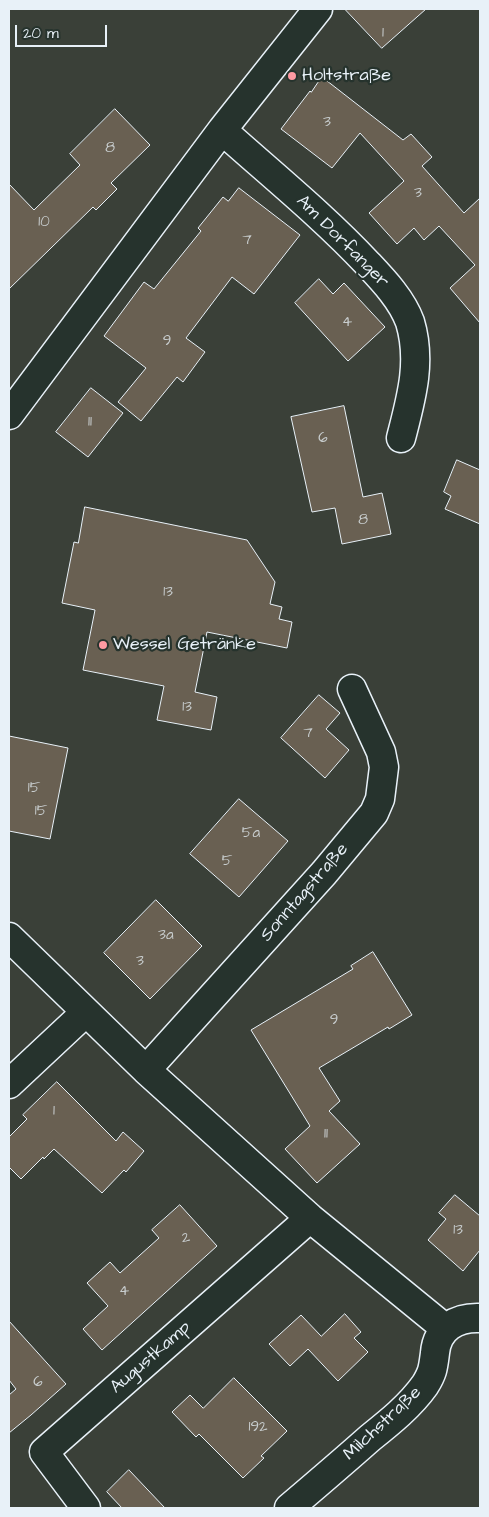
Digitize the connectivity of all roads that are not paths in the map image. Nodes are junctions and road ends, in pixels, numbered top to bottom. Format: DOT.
graph roads {
  1 [pos="318,9"];
  2 [pos="222,130"];
  3 [pos="9,415"];
  4 [pos="400,438"];
  5 [pos="352,689"];
  6 [pos="9,937"];
  7 [pos="86,1012"];
  8 [pos="146,1070"];
  9 [pos="9,1084"];
  10 [pos="310,1218"];
  11 [pos="480,1318"];
  12 [pos="446,1328"];
  13 [pos="86,1508"];
  14 [pos="290,1508"];
  1 -- 2 [label="street"];
  2 -- 3 [label="street"];
  2 -- 4 [label="street, Am Dorfanger"];
  5 -- 8 [label="street, Sonntagstraße"];
  6 -- 7 [label="street"];
  7 -- 8 [label="street"];
  7 -- 9 [label="street"];
  8 -- 10 [label="street"];
  10 -- 12 [label="street"];
  10 -- 13 [label="street, Augustkamp"];
  11 -- 12 [label="street"];
  12 -- 14 [label="street, Milchstraße"];
}
